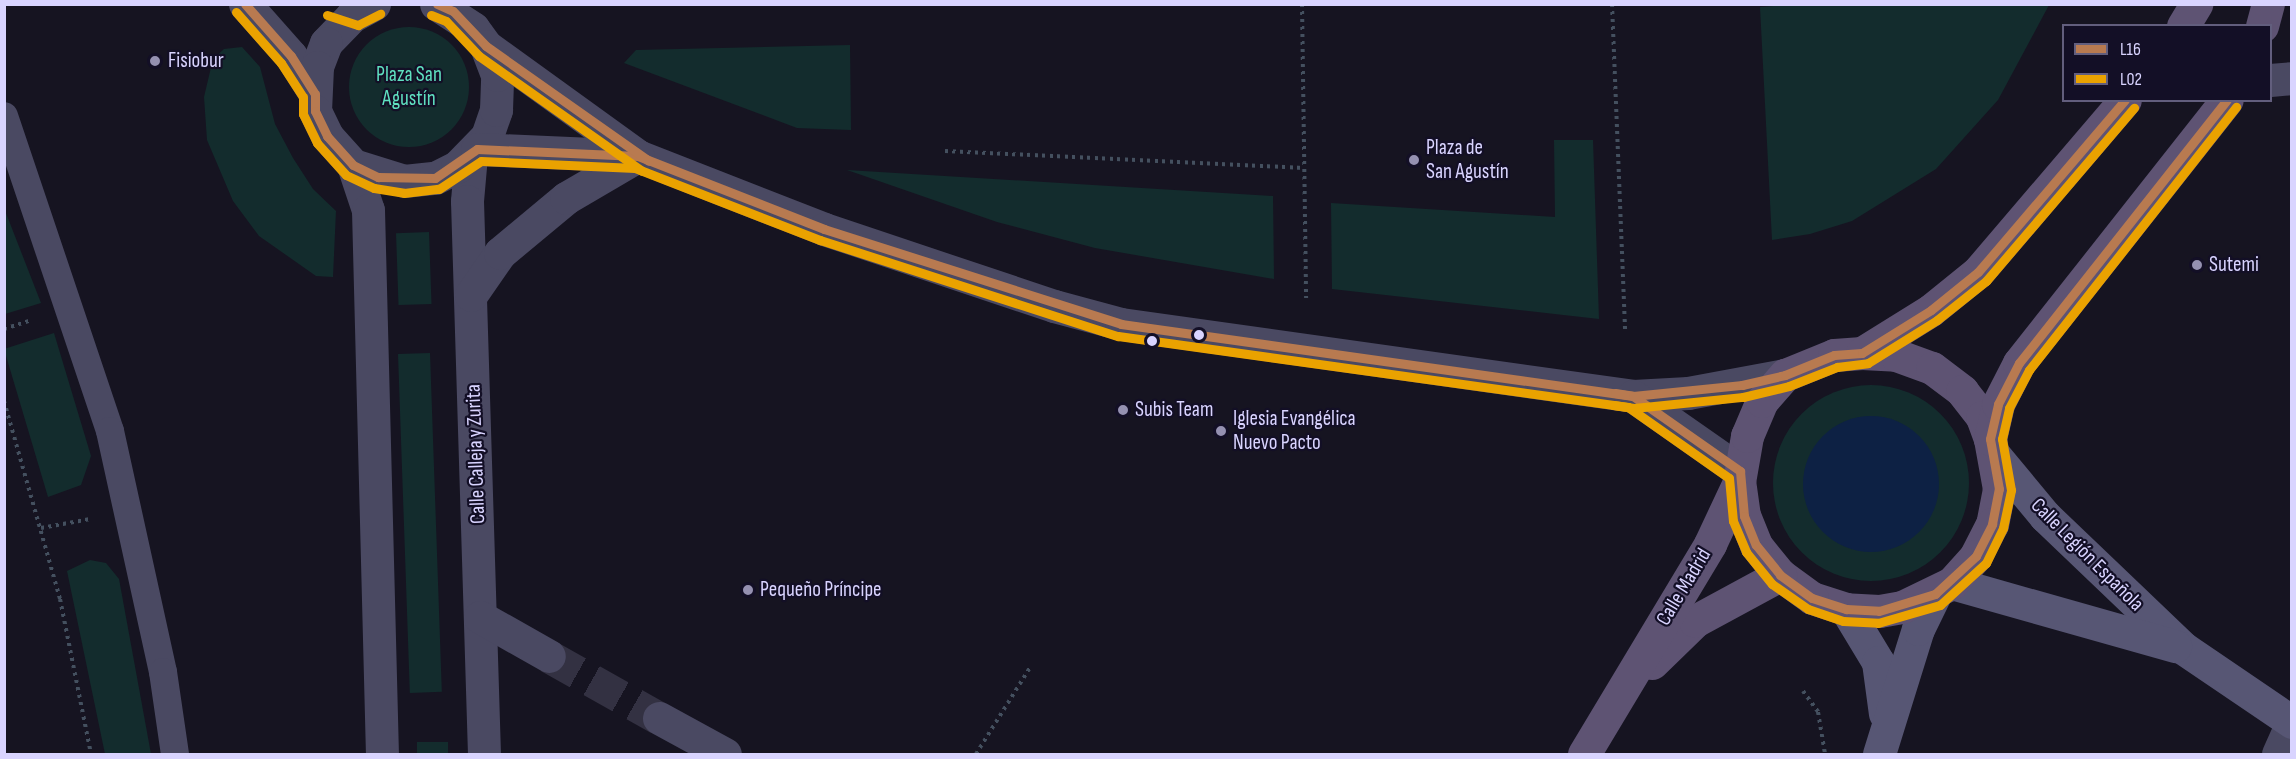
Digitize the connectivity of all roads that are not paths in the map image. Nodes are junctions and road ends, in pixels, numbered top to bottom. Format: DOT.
graph roads {
  1 [pos="245,4"];
  2 [pos="436,4"];
  3 [pos="472,4"];
  4 [pos="2196,4"];
  5 [pos="2268,4"];
  6 [pos="358,7"];
  7 [pos="2184,24"];
  8 [pos="2263,24"];
  9 [pos="483,41"];
  10 [pos="2292,78"];
  11 [pos="2272,80"];
  12 [pos="315,94"];
  13 [pos="2123,102"];
  14 [pos="2225,102"];
  15 [pos="4,116"];
  16 [pos="474,152"];
  17 [pos="638,156"];
  18 [pos="353,165"];
  19 [pos="471,295"];
  20 [pos="1862,353"];
  21 [pos="1785,375"];
  22 [pos="1634,396"];
  23 [pos="1993,448"];
  24 [pos="1740,476"];
  25 [pos="1780,575"];
  26 [pos="1943,588"];
  27 [pos="1846,609"];
  28 [pos="480,617"];
  29 [pos="2183,648"];
  30 [pos="549,656"];
  31 [pos="1625,690"];
  32 [pos="659,718"];
  33 [pos="2292,723"];
  34 [pos="1882,744"];
  35 [pos="175,754"];
  36 [pos="382,754"];
  37 [pos="484,754"];
  38 [pos="725,754"];
  39 [pos="1584,754"];
  40 [pos="2278,754"];
  1 -- 12 [label="street"];
  2 -- 9 [label="street"];
  3 -- 9 [label="street"];
  4 -- 7 [label="main road"];
  5 -- 8 [label="main road"];
  6 -- 12 [label="street"];
  9 -- 16 [label="street"];
  9 -- 17 [label="street"];
  10 -- 11 [label="street"];
  12 -- 18 [label="street"];
  13 -- 20 [label="main road"];
  14 -- 23 [label="main road"];
  15 -- 35 [label="street"];
  16 -- 17 [label="street"];
  16 -- 18 [label="street"];
  16 -- 19 [label="street, Calle Calleja y Zurita"];
  17 -- 19 [label="street"];
  17 -- 22 [label="street"];
  18 -- 36 [label="street"];
  19 -- 28 [label="street, Calle Calleja y Zurita"];
  20 -- 21 [label="main road"];
  20 -- 23 [label="main road"];
  21 -- 22 [label="street"];
  21 -- 24 [label="main road"];
  22 -- 24 [label="street"];
  23 -- 26 [label="main road"];
  23 -- 29 [label="main road, Calle Legión Española"];
  24 -- 25 [label="main road"];
  24 -- 31 [label="main road, Calle Madrid"];
  25 -- 27 [label="main road"];
  25 -- 31 [label="main road, Calle Madrid"];
  26 -- 27 [label="main road"];
  26 -- 29 [label="main road, Calle Legión Española"];
  26 -- 34 [label="main road"];
  27 -- 34 [label="main road"];
  28 -- 30 [label="street"];
  28 -- 37 [label="street, Calle Calleja y Zurita"];
  29 -- 33 [label="main road, Calle Legión Española"];
  31 -- 39 [label="main road, Calle Madrid"];
  32 -- 38 [label="street"];
  33 -- 40 [label="street"];
}
